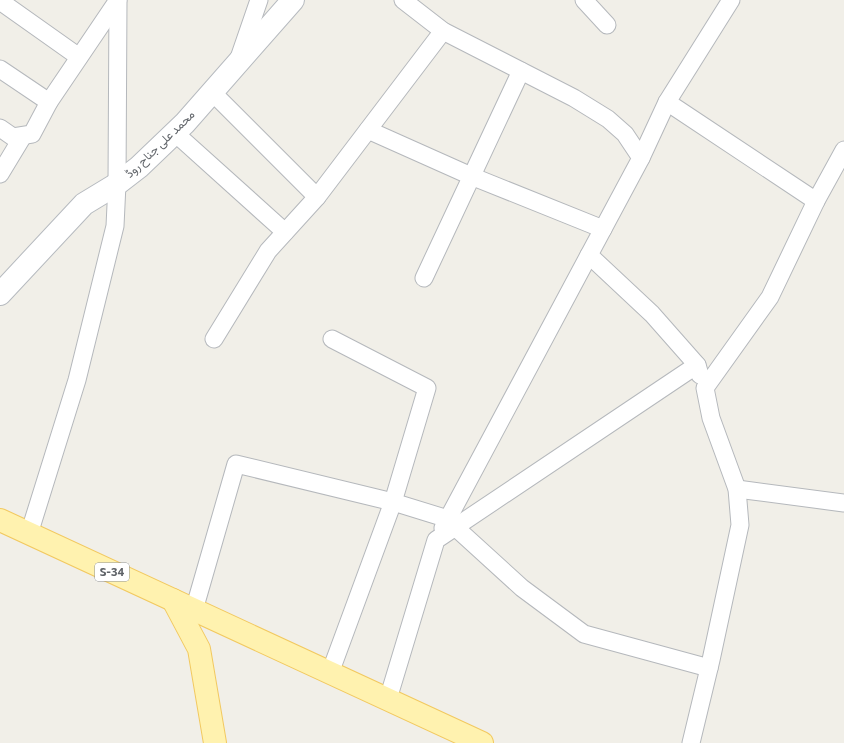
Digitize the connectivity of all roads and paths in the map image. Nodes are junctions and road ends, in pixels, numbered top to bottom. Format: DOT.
graph roads {
  1 [pos="118,0"];
  2 [pos="259,0"];
  3 [pos="293,0"];
  4 [pos="403,0"];
  5 [pos="584,0"];
  6 [pos="731,0"];
  7 [pos="0,2"];
  8 [pos="607,25"];
  9 [pos="443,31"];
  10 [pos="79,57"];
  11 [pos="236,65"];
  12 [pos="0,69"];
  13 [pos="521,71"];
  14 [pos="212,92"];
  15 [pos="49,102"];
  16 [pos="667,102"];
  17 [pos="0,128"];
  18 [pos="368,130"];
  19 [pos="175,133"];
  20 [pos="23,136"];
  21 [pos="844,150"];
  22 [pos="641,158"];
  23 [pos="0,174"];
  24 [pos="471,176"];
  25 [pos="117,184"];
  26 [pos="317,197"];
  27 [pos="816,201"];
  28 [pos="603,229"];
  29 [pos="285,232"];
  30 [pos="589,255"];
  31 [pos="424,278"];
  32 [pos="1,290"];
  33 [pos="214,339"];
  34 [pos="332,339"];
  35 [pos="697,365"];
  36 [pos="705,388"];
  37 [pos="737,489"];
  38 [pos="393,502"];
  39 [pos="844,503"];
  40 [pos="0,520"];
  41 [pos="451,523"];
  42 [pos="29,534"];
  43 [pos="173,600"];
  44 [pos="194,610"];
  45 [pos="224,624"];
  46 [pos="199,649"];
  47 [pos="709,668"];
  48 [pos="330,673"];
  49 [pos="388,699"];
  50 [pos="215,743"];
  51 [pos="482,743"];
  52 [pos="691,743"];
  1 -- 10 [label="street"];
  1 -- 25 [label="street"];
  2 -- 11 [label="street"];
  3 -- 11 [label="main road, محمد علی جناح روڈ"];
  4 -- 9 [label="street"];
  5 -- 8 [label="street"];
  6 -- 16 [label="street"];
  7 -- 10 [label="street"];
  9 -- 13 [label="street"];
  9 -- 18 [label="street"];
  10 -- 15 [label="street"];
  11 -- 14 [label="main road, محمد علی جناح روڈ"];
  12 -- 15 [label="street"];
  13 -- 22 [label="street"];
  13 -- 24 [label="street"];
  14 -- 19 [label="main road, محمد علی جناح روڈ"];
  14 -- 26 [label="street"];
  15 -- 20 [label="street"];
  16 -- 22 [label="street"];
  16 -- 27 [label="street"];
  17 -- 20 [label="street"];
  18 -- 24 [label="street"];
  18 -- 26 [label="street"];
  19 -- 25 [label="main road, محمد علی جناح روڈ"];
  19 -- 29 [label="street"];
  20 -- 23 [label="street"];
  21 -- 27 [label="street"];
  22 -- 28 [label="street"];
  24 -- 28 [label="street"];
  24 -- 31 [label="street"];
  25 -- 32 [label="main road, محمد علی جناح روڈ"];
  25 -- 42 [label="street"];
  26 -- 29 [label="street"];
  27 -- 36 [label="street"];
  28 -- 30 [label="street"];
  29 -- 33 [label="street"];
  30 -- 35 [label="street"];
  30 -- 41 [label="street"];
  34 -- 38 [label="street"];
  35 -- 36 [label="street"];
  35 -- 41 [label="street"];
  36 -- 37 [label="street"];
  37 -- 39 [label="street"];
  37 -- 47 [label="street"];
  38 -- 41 [label="street"];
  38 -- 44 [label="street"];
  38 -- 48 [label="street"];
  40 -- 42 [label="main road, S-34"];
  41 -- 47 [label="street"];
  41 -- 49 [label="street"];
  42 -- 43 [label="main road, S-34"];
  43 -- 44 [label="main road, S-34"];
  43 -- 46 [label="main road"];
  44 -- 45 [label="main road, S-34"];
  45 -- 46 [label="main road"];
  45 -- 48 [label="main road"];
  46 -- 50 [label="main road"];
  47 -- 52 [label="street"];
  48 -- 49 [label="main road"];
  49 -- 51 [label="main road"];
}
